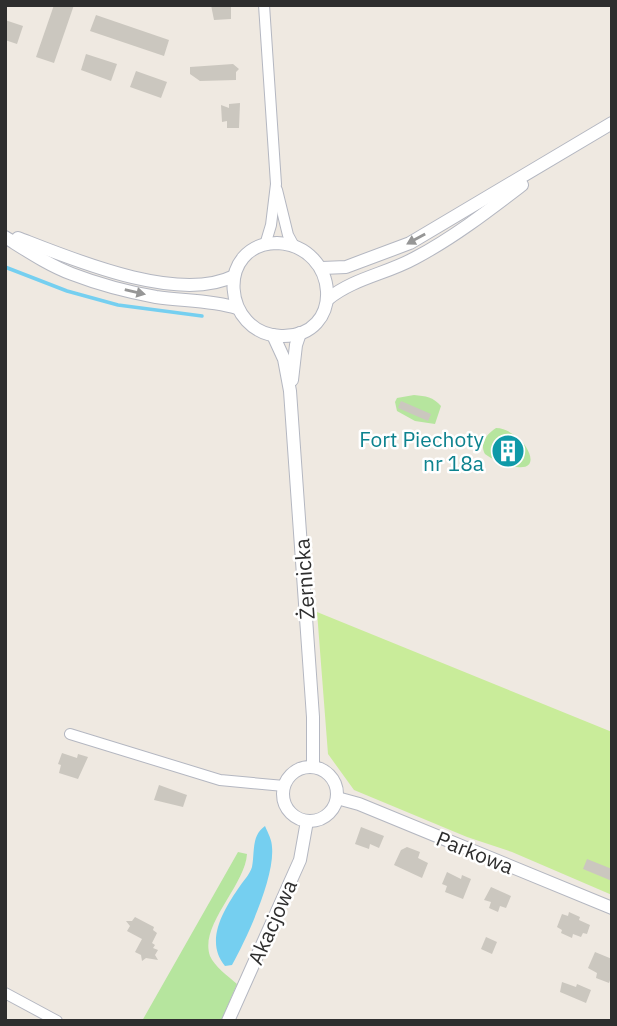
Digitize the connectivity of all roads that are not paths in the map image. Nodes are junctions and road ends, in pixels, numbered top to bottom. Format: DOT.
graph roads {
  1 [pos="264,5"];
  2 [pos="612,123"];
  3 [pos="567,151"];
  4 [pos="276,184"];
  5 [pos="5,235"];
  6 [pos="265,245"];
  7 [pos="293,246"];
  8 [pos="322,268"];
  9 [pos="234,276"];
  10 [pos="328,299"];
  11 [pos="237,308"];
  12 [pos="300,333"];
  13 [pos="273,335"];
  14 [pos="290,391"];
  15 [pos="70,734"];
  16 [pos="313,766"];
  17 [pos="284,786"];
  18 [pos="337,798"];
  19 [pos="307,821"];
  20 [pos="612,908"];
  21 [pos="5,993"];
  22 [pos="57,1021"];
  23 [pos="228,1021"];
  1 -- 4 [label="street"];
  2 -- 3 [label="street"];
  3 -- 8 [label="street, one-way"];
  3 -- 10 [label="street"];
  4 -- 6 [label="street"];
  4 -- 7 [label="street"];
  5 -- 9 [label="street"];
  5 -- 11 [label="street, one-way"];
  6 -- 7 [label="street"];
  6 -- 9 [label="street"];
  7 -- 8 [label="street"];
  8 -- 10 [label="street"];
  9 -- 11 [label="street"];
  10 -- 12 [label="street"];
  11 -- 13 [label="street"];
  12 -- 13 [label="street"];
  12 -- 14 [label="street, Żernicka"];
  13 -- 14 [label="street, Żernicka"];
  14 -- 16 [label="street, Żernicka"];
  15 -- 17 [label="street"];
  16 -- 17 [label="street"];
  16 -- 18 [label="street"];
  17 -- 19 [label="street"];
  18 -- 19 [label="street"];
  18 -- 20 [label="street, Parkowa"];
  19 -- 23 [label="street, Akacjowa"];
  21 -- 22 [label="street"];
}
